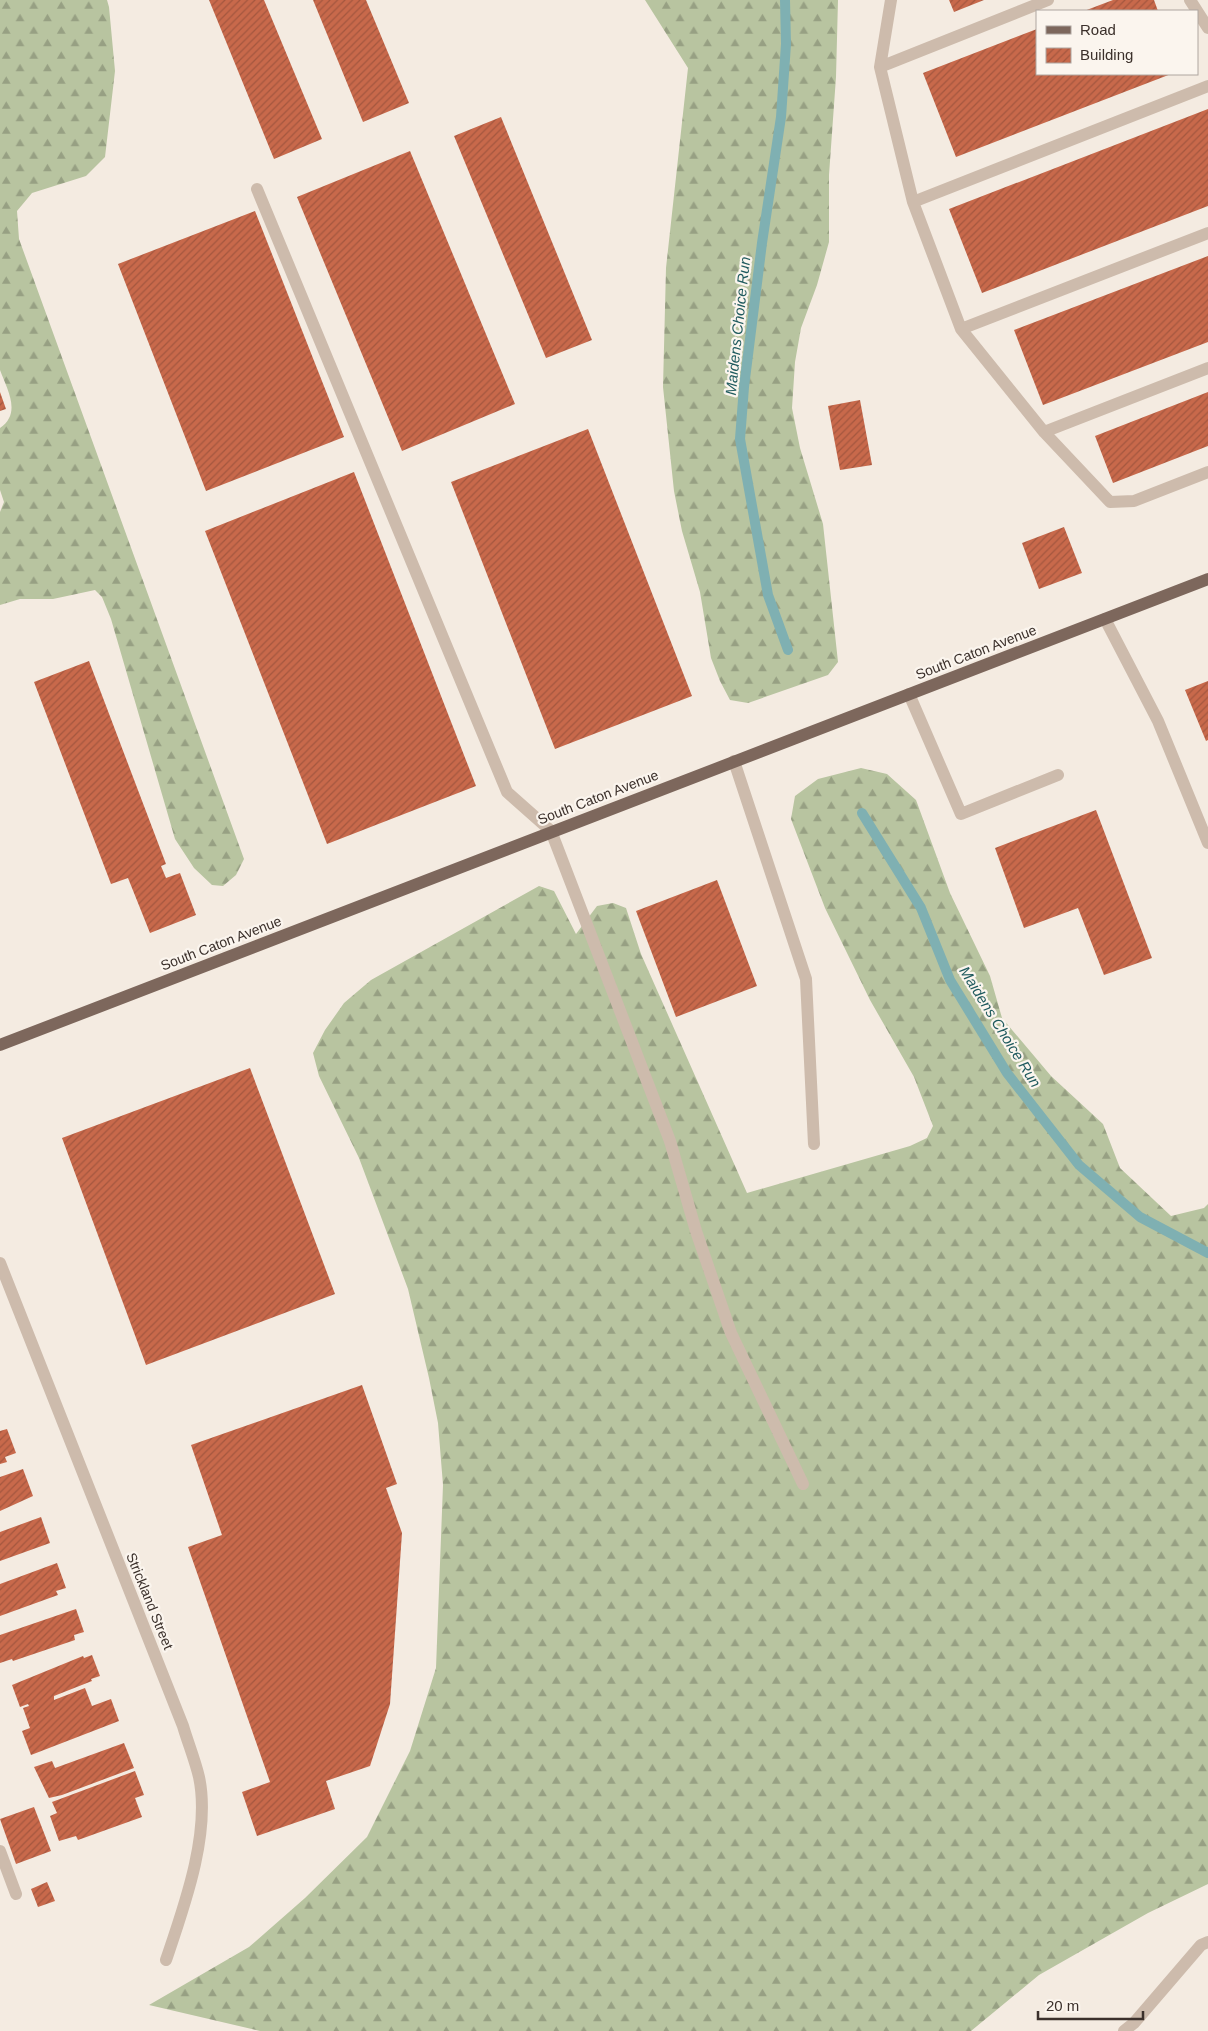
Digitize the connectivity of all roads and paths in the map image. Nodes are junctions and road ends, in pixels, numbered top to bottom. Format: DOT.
graph roads {
  1 [pos="892,0"];
  2 [pos="1048,0"];
  3 [pos="1198,12"];
  4 [pos="1208,28"];
  5 [pos="880,67"];
  6 [pos="1208,86"];
  7 [pos="256,189"];
  8 [pos="913,202"];
  9 [pos="1208,233"];
  10 [pos="961,329"];
  11 [pos="1208,368"];
  12 [pos="1044,432"];
  13 [pos="1208,472"];
  14 [pos="1208,579"];
  15 [pos="1104,619"];
  16 [pos="909,694"];
  17 [pos="734,761"];
  18 [pos="1058,774"];
  19 [pos="551,831"];
  20 [pos="1208,843"];
  21 [pos="0,1045"];
  22 [pos="814,1144"];
  23 [pos="0,1263"];
  24 [pos="803,1484"];
  25 [pos="0,1851"];
  26 [pos="16,1894"];
  27 [pos="1208,1942"];
  28 [pos="166,1960"];
  29 [pos="1124,2031"];
  1 -- 5 [label="street"];
  2 -- 5 [label="street"];
  3 -- 4 [label="street"];
  5 -- 8 [label="street"];
  6 -- 8 [label="street"];
  7 -- 19 [label="street"];
  8 -- 10 [label="street"];
  9 -- 10 [label="street"];
  10 -- 12 [label="street"];
  11 -- 12 [label="street"];
  12 -- 13 [label="street"];
  14 -- 15 [label="main road, South Caton Avenue"];
  15 -- 16 [label="main road, South Caton Avenue"];
  15 -- 20 [label="street"];
  16 -- 17 [label="main road, South Caton Avenue"];
  16 -- 18 [label="street"];
  17 -- 19 [label="main road, South Caton Avenue"];
  17 -- 22 [label="street"];
  19 -- 21 [label="main road, South Caton Avenue"];
  19 -- 24 [label="street"];
  23 -- 28 [label="street, Strickland Street"];
  25 -- 26 [label="street"];
  27 -- 29 [label="street"];
}
